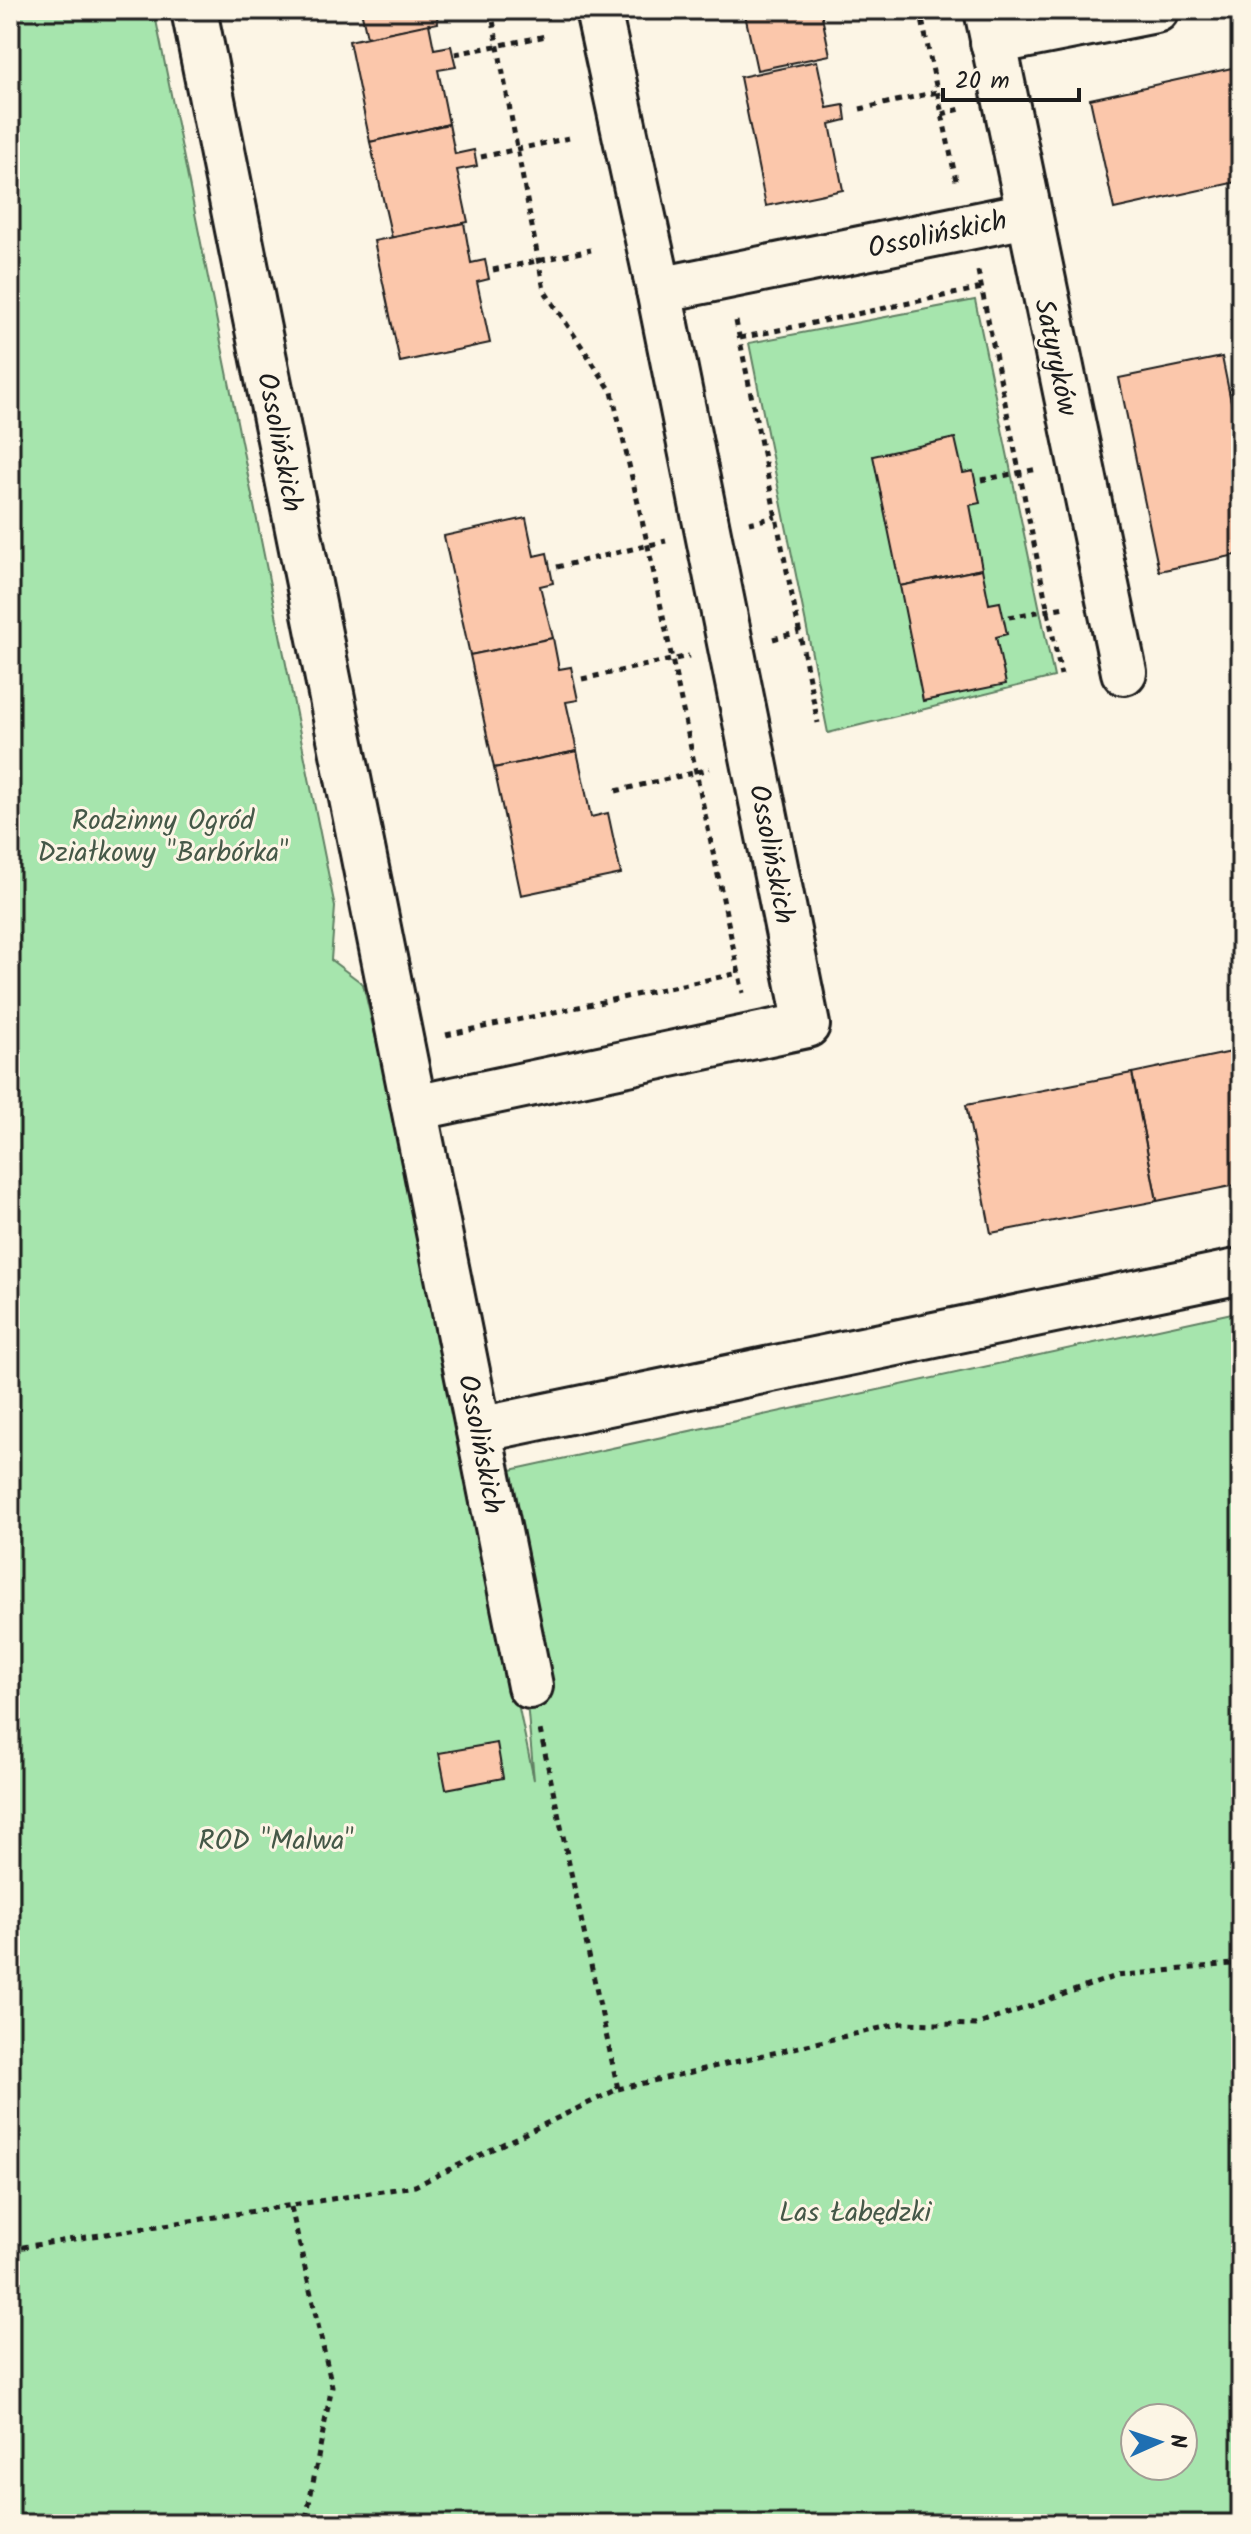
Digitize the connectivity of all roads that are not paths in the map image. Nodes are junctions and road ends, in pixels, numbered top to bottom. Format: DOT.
graph roads {
  1 [pos="194,10"];
  2 [pos="598,10"];
  3 [pos="1156,10"];
  4 [pos="990,26"];
  5 [pos="1027,215"];
  6 [pos="659,290"];
  7 [pos="1124,672"];
  8 [pos="415,1108"];
  9 [pos="1241,1271"];
  10 [pos="479,1430"];
  11 [pos="530,1686"];
  1 -- 8 [label="street, Ossolińskich"];
  2 -- 6 [label="street, Ossolińskich"];
  3 -- 4 [label="street, Satyryków"];
  4 -- 5 [label="street, Satyryków"];
  5 -- 6 [label="street, Ossolińskich"];
  5 -- 7 [label="street, Satyryków"];
  6 -- 8 [label="street, Ossolińskich"];
  8 -- 10 [label="street, Ossolińskich"];
  9 -- 10 [label="street"];
  10 -- 11 [label="street, Ossolińskich"];
}
